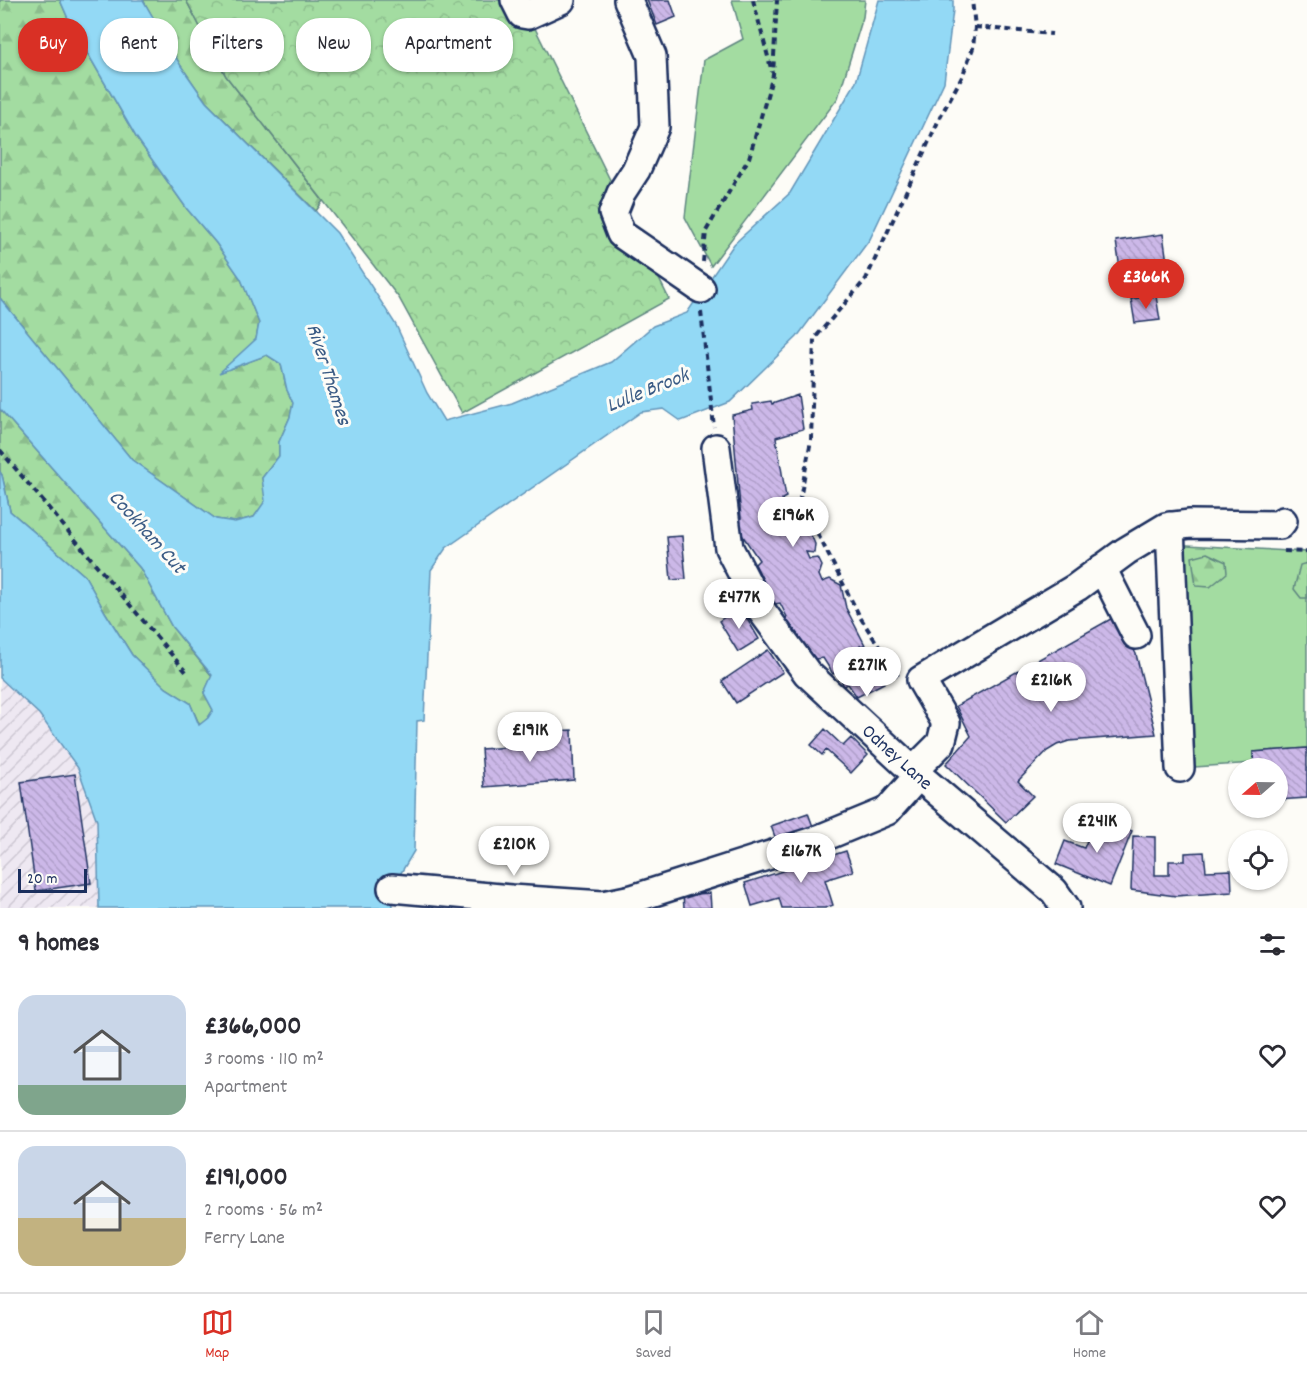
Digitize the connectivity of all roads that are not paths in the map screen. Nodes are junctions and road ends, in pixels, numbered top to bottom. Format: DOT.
graph roads {
  1 [pos="515,0"];
  2 [pos="561,0"];
  3 [pos="628,0"];
  4 [pos="700,297"];
  5 [pos="716,448"];
  6 [pos="1283,521"];
  7 [pos="1170,526"];
  8 [pos="1102,568"];
  9 [pos="1136,635"];
  10 [pos="1180,768"];
  11 [pos="916,773"];
  12 [pos="392,888"];
  13 [pos="603,906"];
  14 [pos="1066,908"];
  1 -- 2 [label="street"];
  3 -- 4 [label="street"];
  5 -- 11 [label="street, Odney Lane"];
  6 -- 7 [label="street"];
  7 -- 8 [label="street"];
  7 -- 10 [label="street"];
  8 -- 9 [label="street"];
  8 -- 11 [label="street"];
  11 -- 13 [label="street"];
  11 -- 14 [label="street, Odney Lane"];
  12 -- 13 [label="street"];
}
